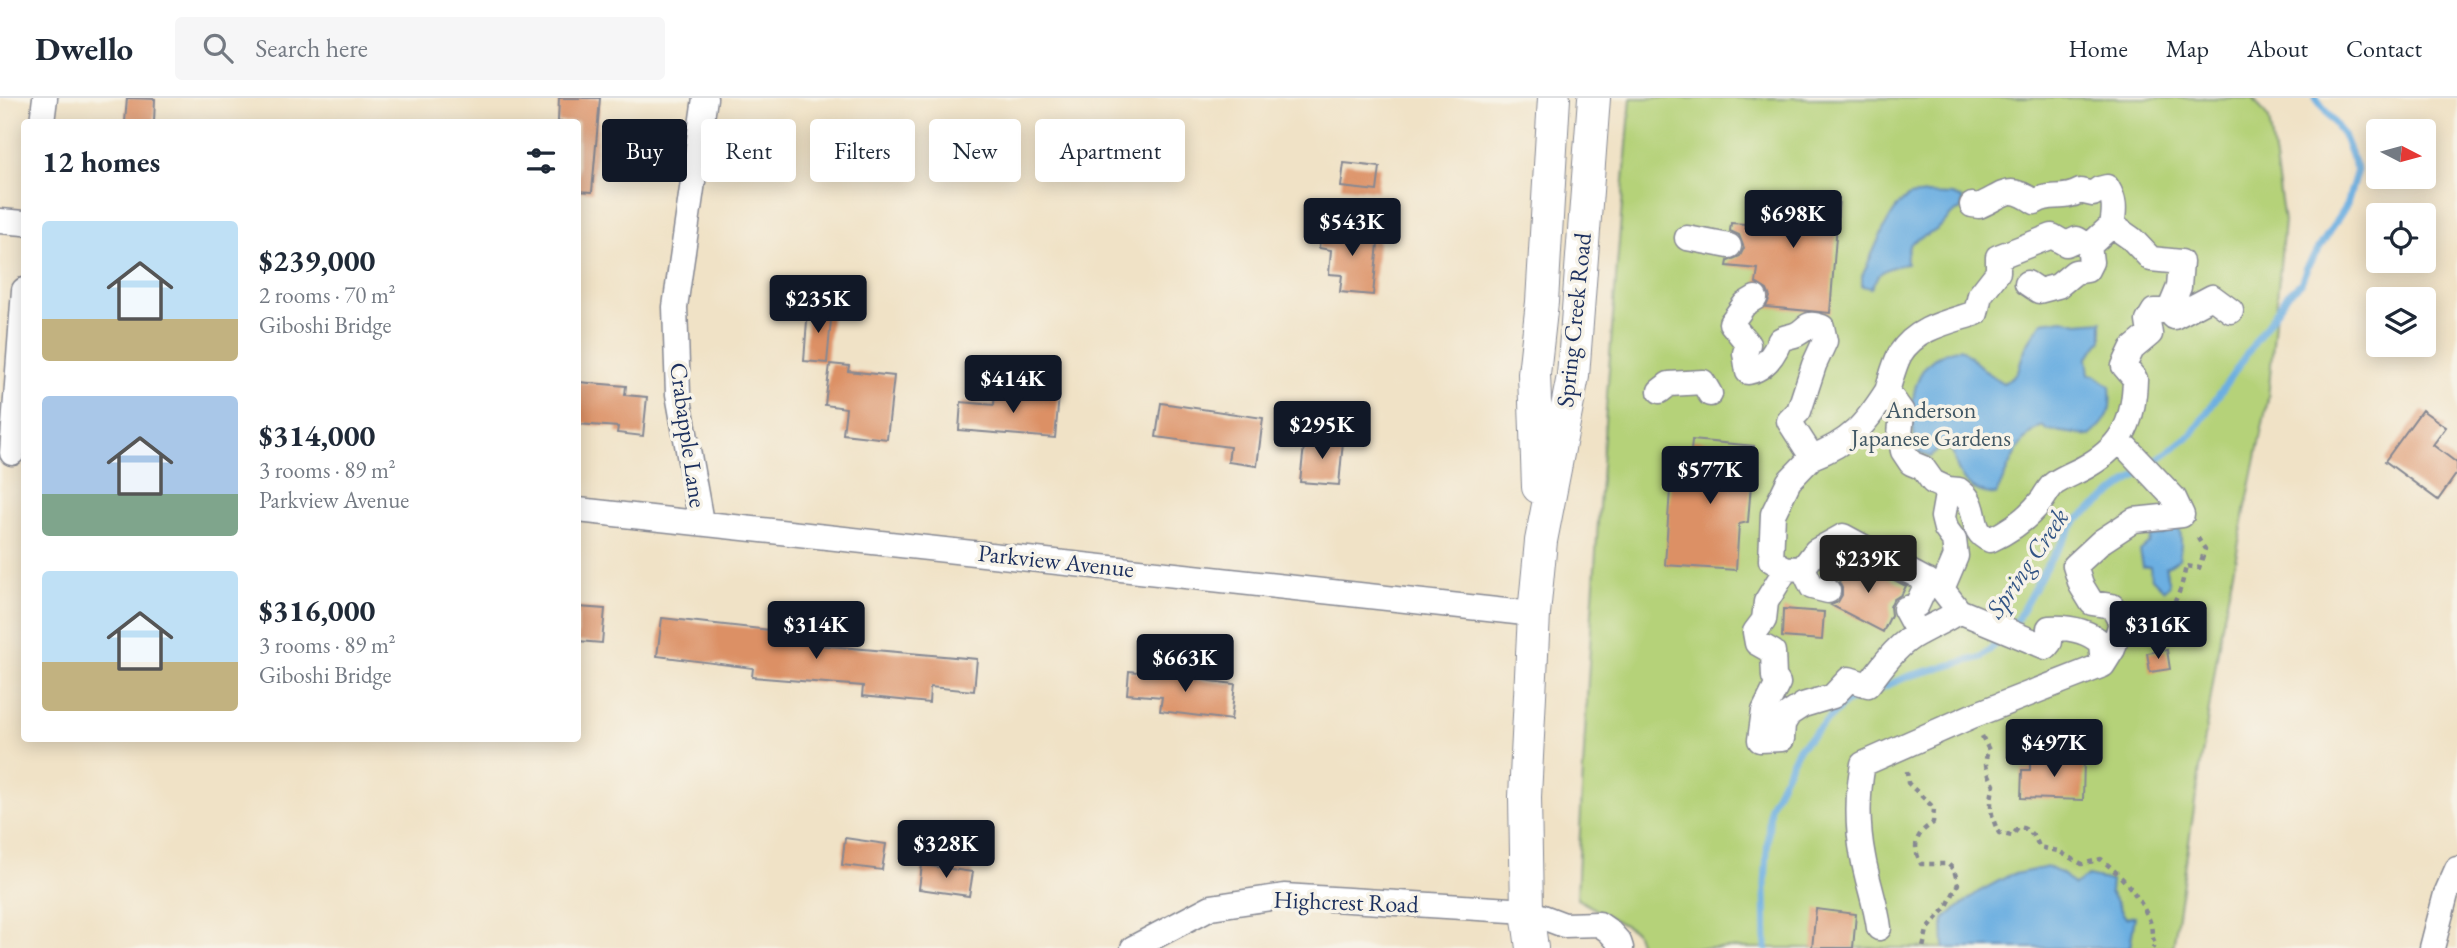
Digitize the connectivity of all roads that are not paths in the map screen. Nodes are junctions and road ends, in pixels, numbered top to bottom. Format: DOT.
graph roads {
  1 [pos="45,98"];
  2 [pos="705,98"];
  3 [pos="1554,98"];
  4 [pos="1594,98"];
  5 [pos="1612,98"];
  6 [pos="42,119"];
  7 [pos="1972,205"];
  8 [pos="0,221"];
  9 [pos="21,223"];
  10 [pos="2112,225"];
  11 [pos="1687,238"];
  12 [pos="1729,246"];
  13 [pos="2089,247"];
  14 [pos="2027,283"];
  15 [pos="1755,298"];
  16 [pos="2169,311"];
  17 [pos="2231,311"];
  18 [pos="21,331"];
  19 [pos="1573,376"];
  20 [pos="1660,391"];
  21 [pos="1887,391"];
  22 [pos="1710,394"];
  23 [pos="2125,445"];
  24 [pos="12,453"];
  25 [pos="1812,457"];
  26 [pos="1948,489"];
  27 [pos="581,510"];
  28 [pos="701,522"];
  29 [pos="1541,541"];
  30 [pos="1794,568"];
  31 [pos="1935,585"];
  32 [pos="1828,591"];
  33 [pos="1534,614"];
  34 [pos="1967,615"];
  35 [pos="1918,633"];
  36 [pos="2108,657"];
  37 [pos="2457,869"];
  38 [pos="1527,911"];
  39 [pos="1879,928"];
  40 [pos="1133,948"];
  41 [pos="1532,948"];
  42 [pos="1621,948"];
  43 [pos="2432,948"];
  1 -- 6 [label="street"];
  2 -- 28 [label="street, Crabapple Lane"];
  3 -- 29 [label="main road, Spring Creek Road"];
  4 -- 19 [label="main road, Spring Creek Road"];
  5 -- 19 [label="main road"];
  7 -- 10 [label="street"];
  8 -- 9 [label="street"];
  10 -- 13 [label="street"];
  10 -- 16 [label="street"];
  11 -- 12 [label="street"];
  13 -- 14 [label="street"];
  13 -- 21 [label="street"];
  15 -- 25 [label="street"];
  16 -- 17 [label="street"];
  16 -- 23 [label="street"];
  18 -- 24 [label="street"];
  19 -- 29 [label="main road, Spring Creek Road"];
  20 -- 22 [label="street"];
  21 -- 25 [label="street"];
  21 -- 26 [label="street"];
  23 -- 26 [label="street"];
  23 -- 36 [label="street"];
  25 -- 30 [label="street"];
  26 -- 31 [label="street"];
  27 -- 28 [label="street, Parkview Avenue"];
  28 -- 33 [label="street, Parkview Avenue"];
  29 -- 33 [label="main road, Spring Creek Road"];
  30 -- 31 [label="street"];
  30 -- 32 [label="street"];
  30 -- 35 [label="street"];
  31 -- 34 [label="street"];
  31 -- 35 [label="street"];
  33 -- 38 [label="main road, Spring Creek Road"];
  34 -- 35 [label="street"];
  34 -- 36 [label="street"];
  36 -- 39 [label="street"];
  37 -- 43 [label="street"];
  38 -- 40 [label="street, Highcrest Road"];
  38 -- 41 [label="main road, Spring Creek Road"];
  38 -- 42 [label="street, Highcrest Road"];
}
